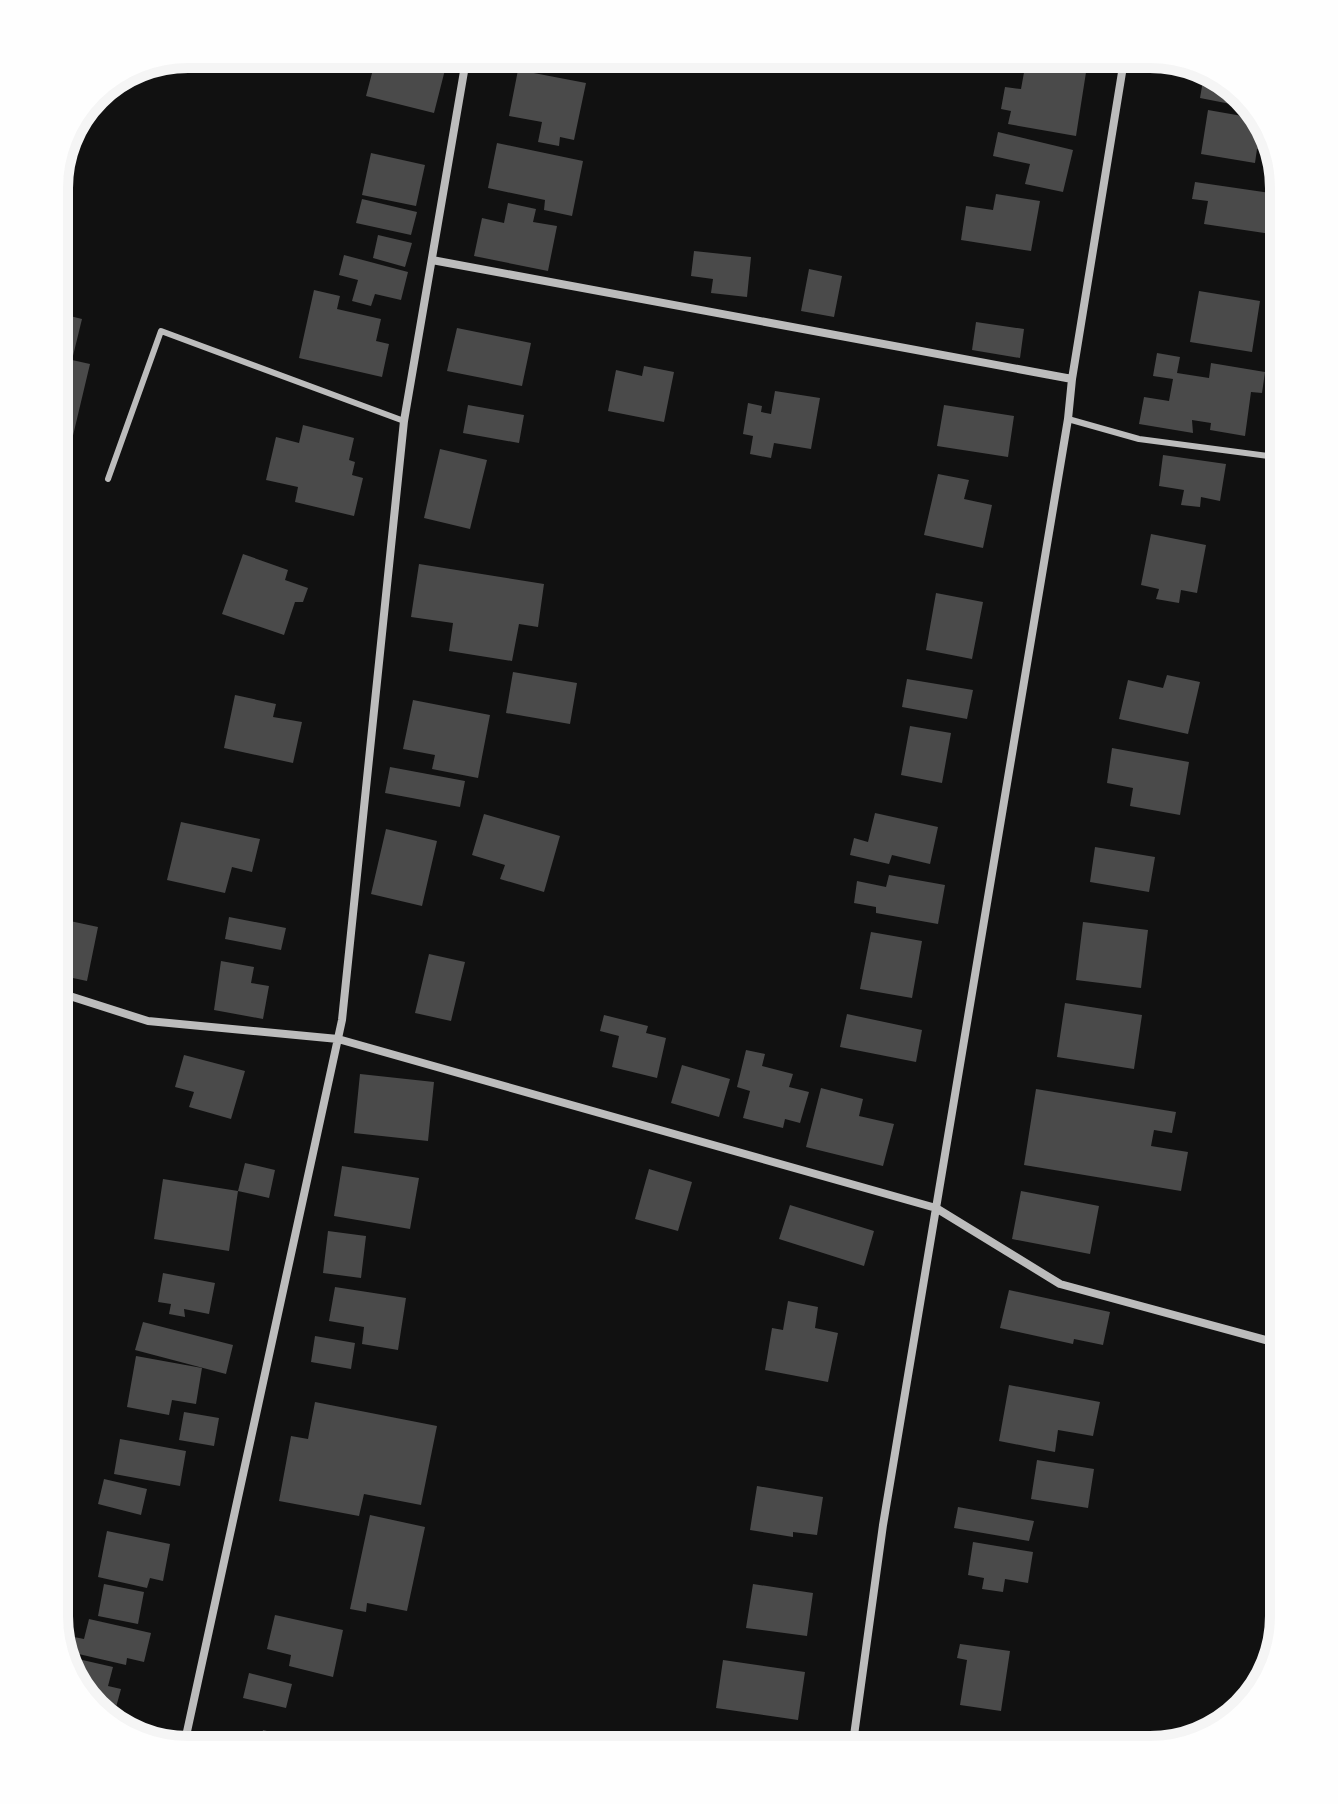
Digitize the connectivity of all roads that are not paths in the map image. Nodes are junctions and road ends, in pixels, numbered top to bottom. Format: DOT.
graph roads {
  1 [pos="465,68"];
  2 [pos="1123,68"];
  3 [pos="432,260"];
  4 [pos="1072,379"];
  5 [pos="1068,419"];
  6 [pos="404,421"];
  7 [pos="1270,456"];
  8 [pos="108,479"];
  9 [pos="68,995"];
  10 [pos="338,1039"];
  11 [pos="936,1208"];
  12 [pos="1270,1341"];
  13 [pos="186,1736"];
  14 [pos="854,1736"];
  1 -- 3 [label="street"];
  2 -- 4 [label="street"];
  3 -- 4 [label="street"];
  3 -- 6 [label="street"];
  4 -- 5 [label="street"];
  5 -- 7 [label="lane"];
  5 -- 11 [label="street"];
  6 -- 8 [label="lane"];
  6 -- 10 [label="street"];
  9 -- 10 [label="street"];
  10 -- 11 [label="street"];
  10 -- 13 [label="street"];
  11 -- 12 [label="street"];
  11 -- 14 [label="street"];
}
